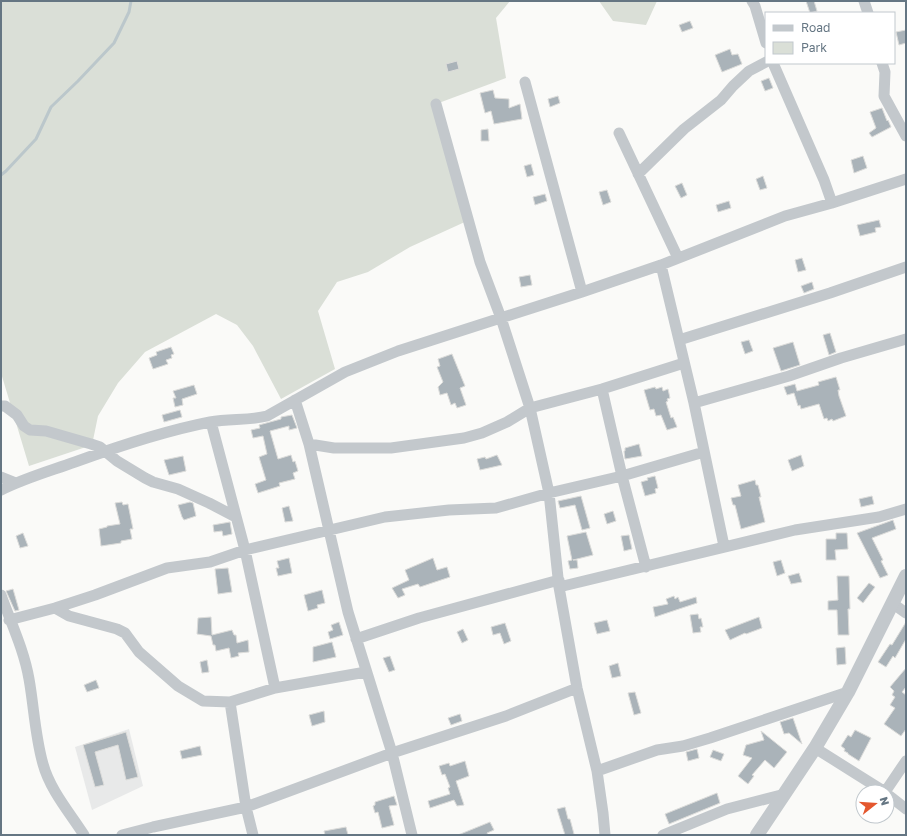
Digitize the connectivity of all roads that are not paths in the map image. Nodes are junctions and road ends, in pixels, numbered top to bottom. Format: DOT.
graph roads {
  1 [pos="864,1"];
  2 [pos="753,4"];
  3 [pos="868,12"];
  4 [pos="765,14"];
  5 [pos="765,40"];
  6 [pos="765,63"];
  7 [pos="773,64"];
  8 [pos="882,64"];
  9 [pos="525,82"];
  10 [pos="436,104"];
  11 [pos="619,133"];
  12 [pos="906,136"];
  13 [pos="638,174"];
  14 [pos="906,179"];
  15 [pos="832,203"];
  16 [pos="678,258"];
  17 [pos="661,265"];
  18 [pos="906,267"];
  19 [pos="582,292"];
  20 [pos="502,318"];
  21 [pos="906,339"];
  22 [pos="679,340"];
  23 [pos="684,363"];
  24 [pos="602,389"];
  25 [pos="296,400"];
  26 [pos="694,403"];
  27 [pos="1,406"];
  28 [pos="530,408"];
  29 [pos="211,422"];
  30 [pos="309,444"];
  31 [pos="105,451"];
  32 [pos="704,452"];
  33 [pos="622,476"];
  34 [pos="1,477"];
  35 [pos="16,483"];
  36 [pos="1,490"];
  37 [pos="549,493"];
  38 [pos="906,509"];
  39 [pos="236,517"];
  40 [pos="329,530"];
  41 [pos="724,546"];
  42 [pos="245,550"];
  43 [pos="646,567"];
  44 [pos="906,576"];
  45 [pos="559,584"];
  46 [pos="1,595"];
  47 [pos="892,603"];
  48 [pos="55,608"];
  49 [pos="906,613"];
  50 [pos="10,620"];
  51 [pos="356,639"];
  52 [pos="366,672"];
  53 [pos="275,688"];
  54 [pos="577,688"];
  55 [pos="848,692"];
  56 [pos="230,702"];
  57 [pos="815,748"];
  58 [pos="392,753"];
  59 [pos="906,761"];
  60 [pos="597,771"];
  61 [pos="872,784"];
  62 [pos="892,784"];
  63 [pos="785,794"];
  64 [pos="895,800"];
  65 [pos="246,807"];
  66 [pos="906,809"];
  67 [pos="84,835"];
  68 [pos="122,835"];
  69 [pos="253,835"];
  70 [pos="412,835"];
  71 [pos="605,835"];
  72 [pos="663,835"];
  73 [pos="757,835"];
  1 -- 3 [label="street"];
  2 -- 4 [label="street"];
  2 -- 5 [label="street"];
  6 -- 13 [label="street"];
  7 -- 15 [label="street"];
  8 -- 12 [label="street"];
  9 -- 19 [label="street"];
  10 -- 20 [label="street"];
  11 -- 13 [label="street"];
  13 -- 16 [label="street"];
  14 -- 15 [label="street"];
  15 -- 16 [label="street"];
  16 -- 17 [label="street"];
  17 -- 19 [label="street"];
  17 -- 22 [label="street"];
  18 -- 22 [label="street"];
  19 -- 20 [label="street"];
  20 -- 25 [label="street"];
  20 -- 28 [label="street"];
  21 -- 26 [label="street"];
  22 -- 23 [label="street"];
  23 -- 24 [label="street"];
  23 -- 26 [label="street"];
  24 -- 28 [label="street"];
  24 -- 33 [label="street"];
  25 -- 29 [label="street"];
  25 -- 30 [label="street"];
  26 -- 32 [label="street"];
  27 -- 31 [label="street"];
  28 -- 30 [label="street"];
  28 -- 37 [label="street"];
  29 -- 31 [label="street"];
  29 -- 39 [label="street"];
  30 -- 40 [label="street"];
  31 -- 35 [label="street"];
  31 -- 39 [label="street"];
  32 -- 33 [label="street"];
  32 -- 41 [label="street"];
  33 -- 37 [label="street"];
  33 -- 43 [label="street"];
  34 -- 35 [label="street"];
  35 -- 36 [label="street"];
  37 -- 40 [label="street"];
  37 -- 45 [label="street"];
  38 -- 41 [label="street"];
  39 -- 42 [label="street"];
  40 -- 42 [label="street"];
  40 -- 51 [label="street"];
  41 -- 43 [label="street"];
  42 -- 48 [label="street"];
  42 -- 53 [label="street"];
  43 -- 45 [label="street"];
  44 -- 47 [label="street"];
  45 -- 51 [label="street"];
  45 -- 54 [label="street"];
  46 -- 50 [label="street"];
  47 -- 49 [label="street"];
  47 -- 55 [label="street"];
  48 -- 50 [label="street"];
  48 -- 56 [label="street"];
  50 -- 67 [label="street"];
  51 -- 52 [label="street"];
  52 -- 53 [label="street"];
  52 -- 58 [label="street"];
  53 -- 56 [label="street"];
  54 -- 58 [label="street"];
  54 -- 60 [label="street"];
  55 -- 57 [label="street"];
  55 -- 60 [label="street"];
  56 -- 65 [label="street"];
  57 -- 61 [label="street"];
  57 -- 63 [label="street"];
  58 -- 65 [label="street"];
  58 -- 70 [label="street"];
  59 -- 62 [label="street"];
  60 -- 71 [label="street"];
  63 -- 72 [label="street"];
  63 -- 73 [label="street"];
  64 -- 66 [label="street"];
  65 -- 68 [label="street"];
  65 -- 69 [label="street"];
}
